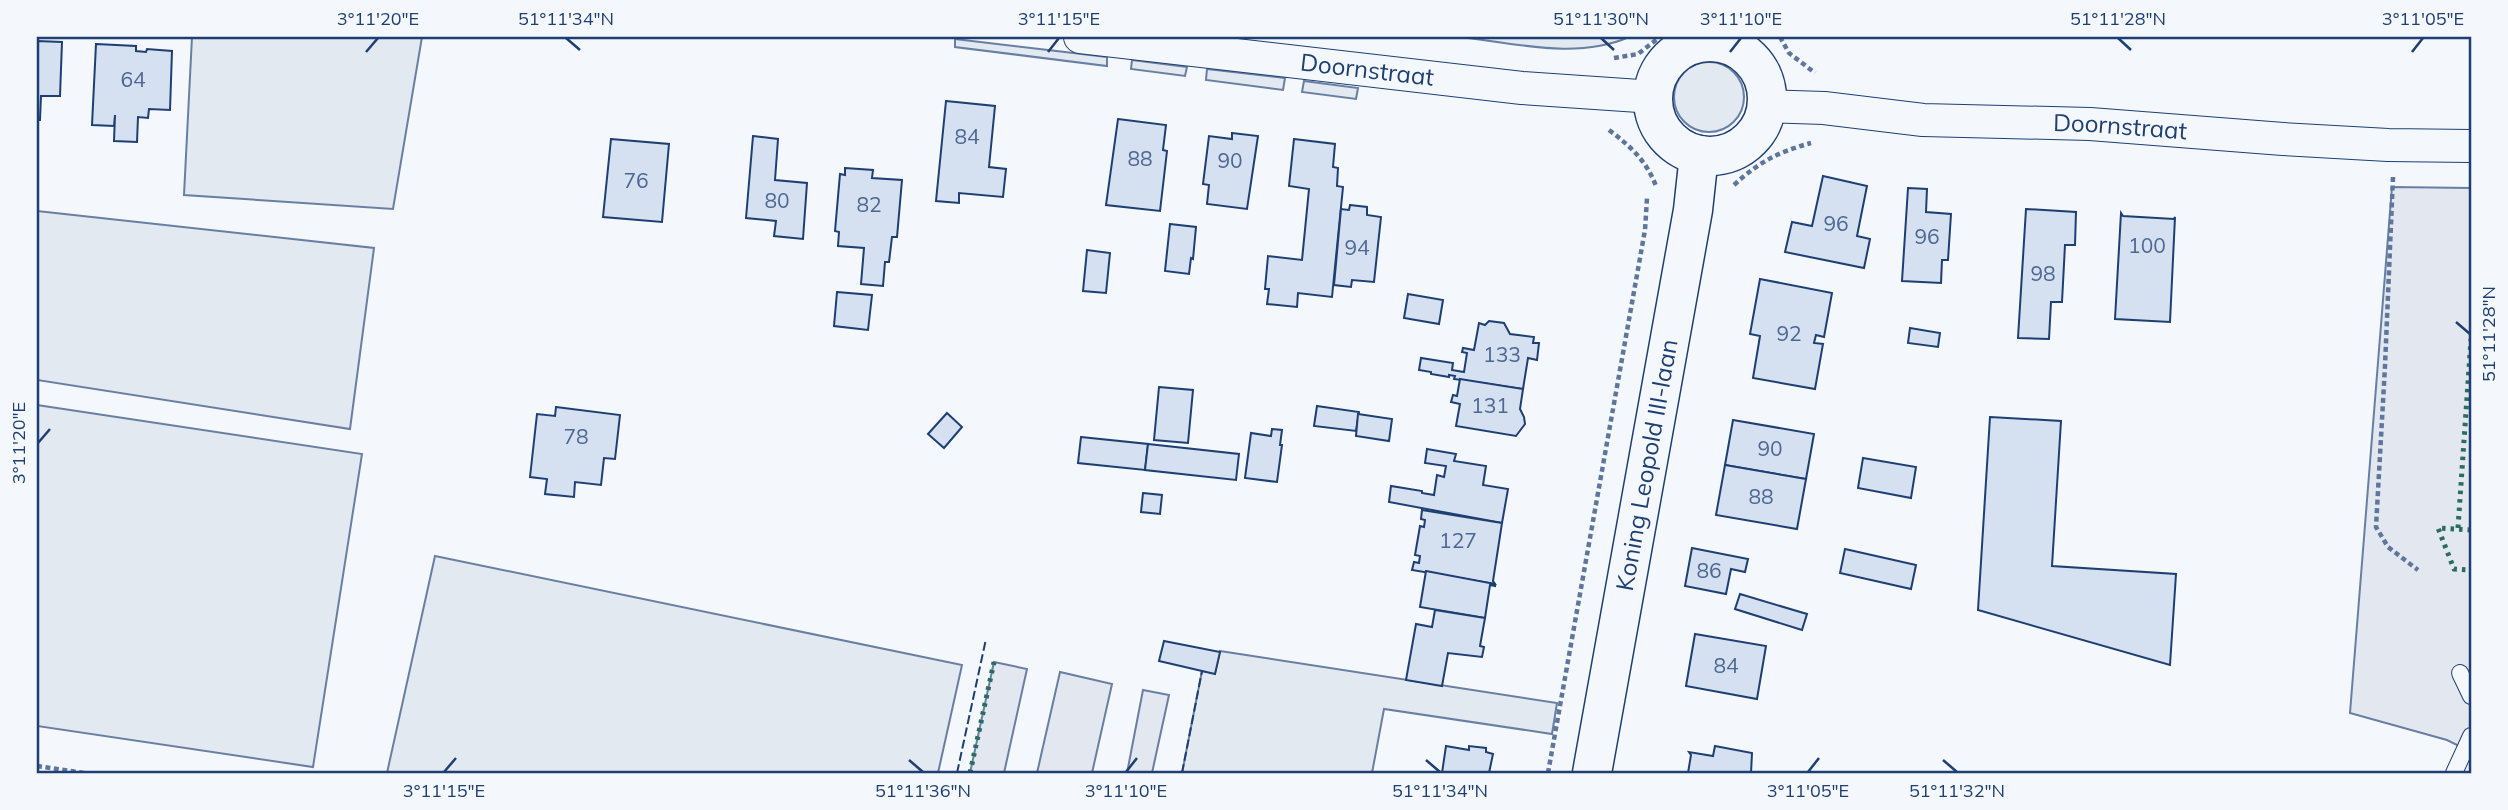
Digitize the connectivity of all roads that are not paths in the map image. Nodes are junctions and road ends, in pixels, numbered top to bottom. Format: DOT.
graph roads {
  1 [pos="1080,37"];
  2 [pos="1722,39"];
  3 [pos="1654,97"];
  4 [pos="1767,106"];
  5 [pos="2471,146"];
  6 [pos="1699,155"];
  7 [pos="2460,673"];
  8 [pos="2471,696"];
  9 [pos="2471,736"];
  10 [pos="1592,773"];
  11 [pos="2454,773"];
  1 -- 3 [label="street, Doornstraat"];
  2 -- 3 [label="street"];
  2 -- 4 [label="street"];
  3 -- 6 [label="street"];
  4 -- 5 [label="street, Doornstraat"];
  4 -- 6 [label="street"];
  6 -- 10 [label="street, Koning Leopold III-laan"];
  7 -- 8 [label="lane"];
  9 -- 11 [label="lane"];
}
